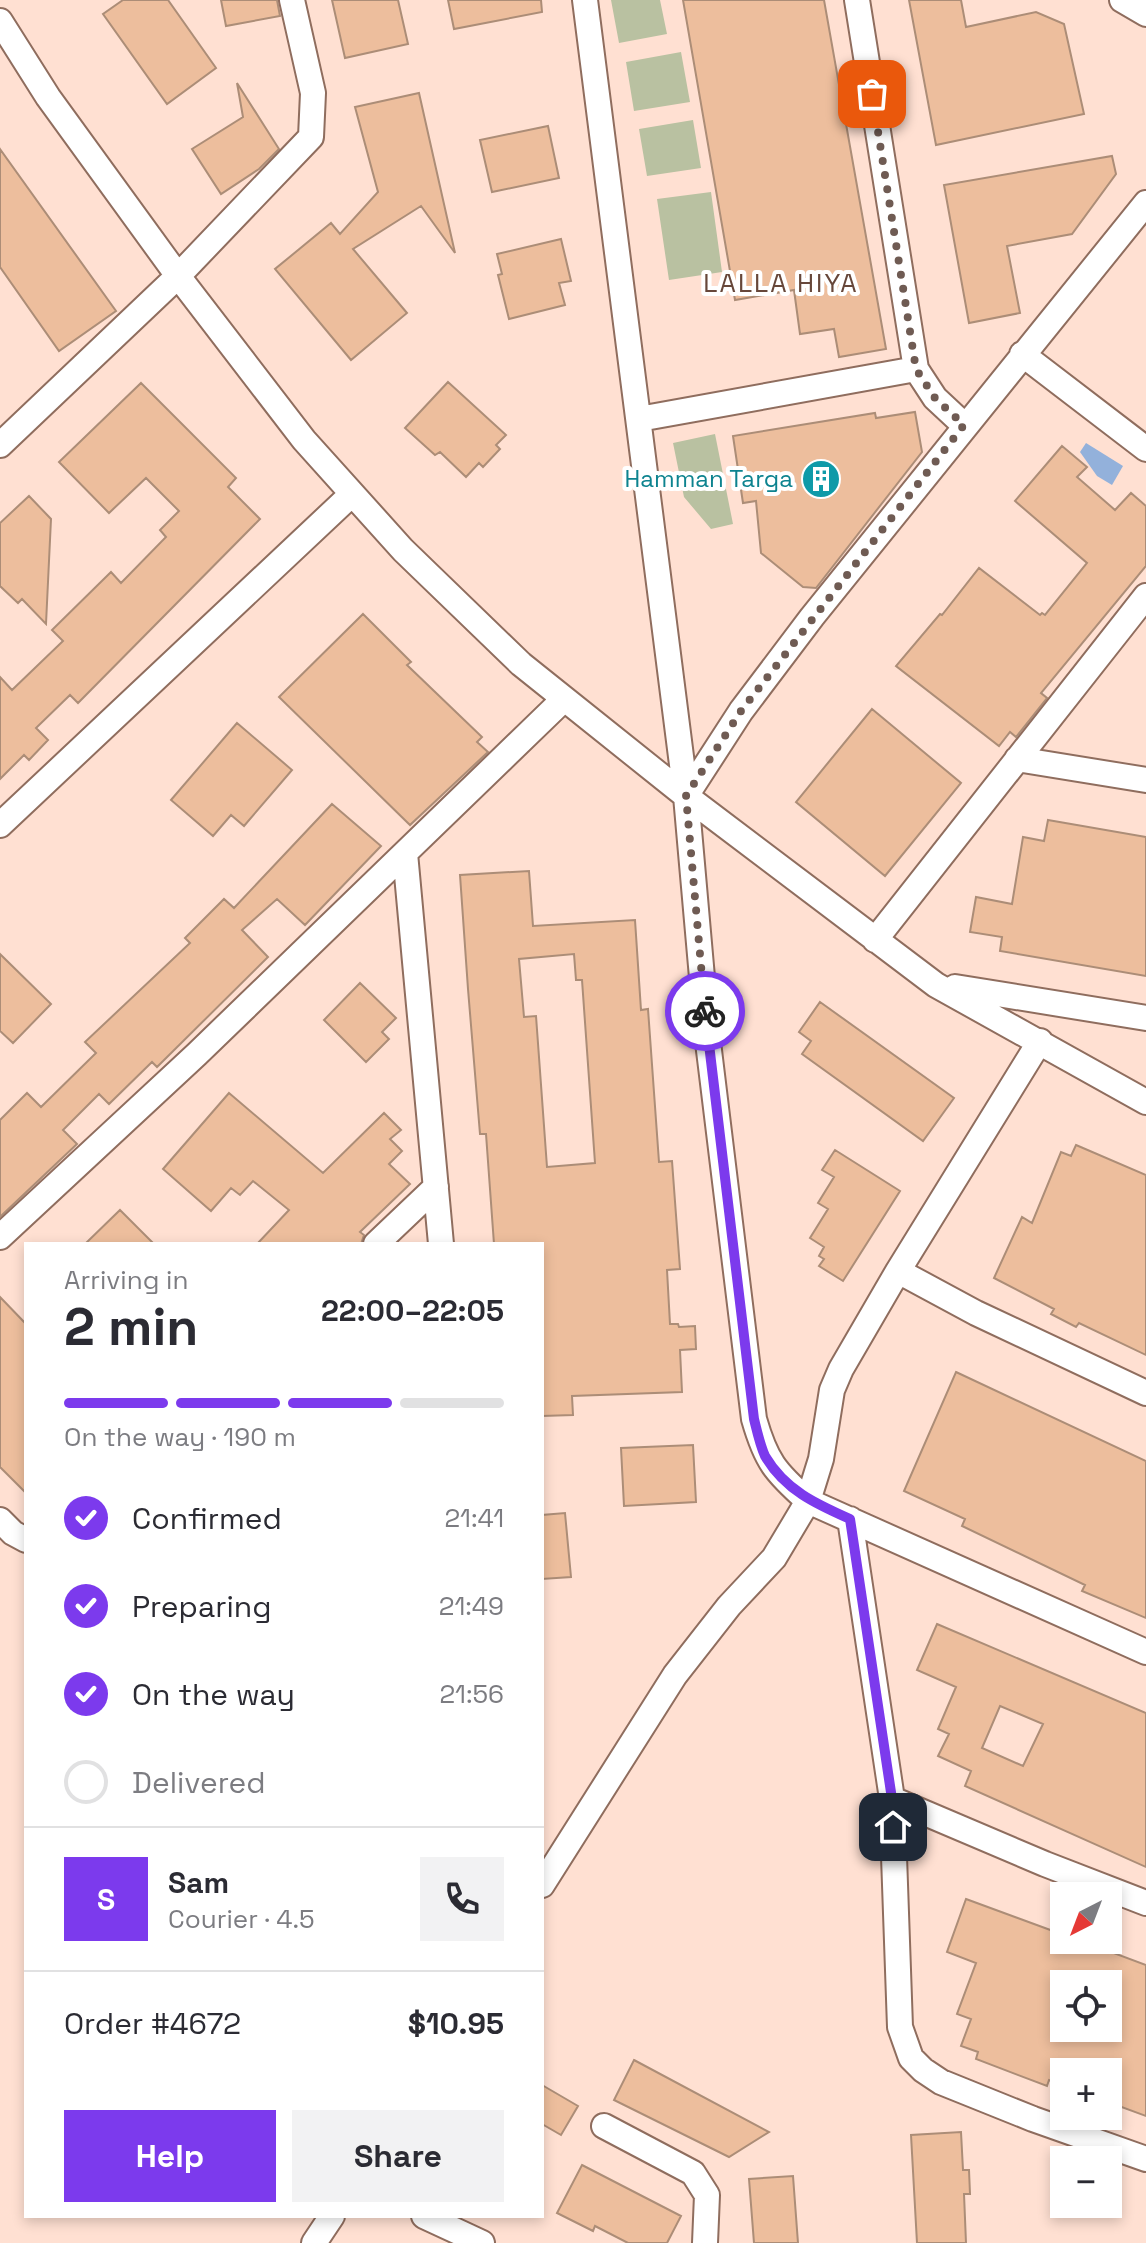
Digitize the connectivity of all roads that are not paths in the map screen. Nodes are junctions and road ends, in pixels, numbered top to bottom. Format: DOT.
graph roads {
  1 [pos="292,0"];
  2 [pos="585,0"];
  3 [pos="857,0"];
  4 [pos="1122,0"];
  5 [pos="1146,14"];
  6 [pos="0,21"];
  7 [pos="1146,203"];
  8 [pos="178,276"];
  9 [pos="1022,354"];
  10 [pos="916,369"];
  11 [pos="639,419"];
  12 [pos="964,425"];
  13 [pos="0,445"];
  14 [pos="1146,449"];
  15 [pos="352,494"];
  16 [pos="1146,596"];
  17 [pos="563,700"];
  18 [pos="1017,759"];
  19 [pos="1146,780"];
  20 [pos="686,796"];
  21 [pos="0,825"];
  22 [pos="405,853"];
  23 [pos="875,940"];
  24 [pos="936,985"];
  25 [pos="1146,1018"];
  26 [pos="1040,1041"];
  27 [pos="1146,1102"];
  28 [pos="436,1187"];
  29 [pos="0,1237"];
  30 [pos="378,1242"];
  31 [pos="441,1242"];
  32 [pos="898,1271"];
  33 [pos="1146,1393"];
  34 [pos="808,1501"];
  35 [pos="850,1519"];
  36 [pos="0,1520"];
  37 [pos="24,1539"];
  38 [pos="1146,1652"];
  39 [pos="892,1799"];
  40 [pos="544,1882"];
  41 [pos="1146,1903"];
  42 [pos="604,2126"];
  43 [pos="1146,2159"];
  44 [pos="331,2218"];
  45 [pos="428,2218"];
  46 [pos="314,2243"];
  47 [pos="482,2243"];
  48 [pos="705,2243"];
  1 -- 8 [label="street"];
  2 -- 11 [label="street"];
  3 -- 10 [label="street"];
  4 -- 5 [label="street"];
  6 -- 8 [label="street"];
  7 -- 9 [label="street"];
  8 -- 13 [label="street"];
  8 -- 15 [label="street"];
  9 -- 12 [label="street"];
  9 -- 14 [label="street"];
  10 -- 11 [label="street"];
  10 -- 12 [label="street"];
  11 -- 20 [label="street"];
  12 -- 20 [label="street"];
  15 -- 17 [label="street"];
  15 -- 21 [label="street"];
  16 -- 18 [label="street"];
  17 -- 20 [label="street"];
  17 -- 22 [label="street"];
  18 -- 19 [label="street"];
  18 -- 23 [label="street"];
  20 -- 23 [label="street"];
  20 -- 34 [label="street"];
  22 -- 28 [label="street"];
  22 -- 29 [label="street"];
  23 -- 24 [label="street"];
  24 -- 25 [label="street"];
  24 -- 26 [label="street"];
  26 -- 27 [label="street"];
  26 -- 32 [label="street"];
  28 -- 30 [label="street"];
  28 -- 31 [label="street"];
  32 -- 33 [label="street"];
  32 -- 34 [label="street"];
  34 -- 35 [label="street"];
  34 -- 40 [label="street"];
  35 -- 38 [label="street"];
  35 -- 39 [label="street"];
  36 -- 37 [label="street"];
  39 -- 41 [label="street"];
  39 -- 43 [label="street"];
  42 -- 48 [label="street"];
  44 -- 46 [label="street"];
  45 -- 47 [label="street"];
}
